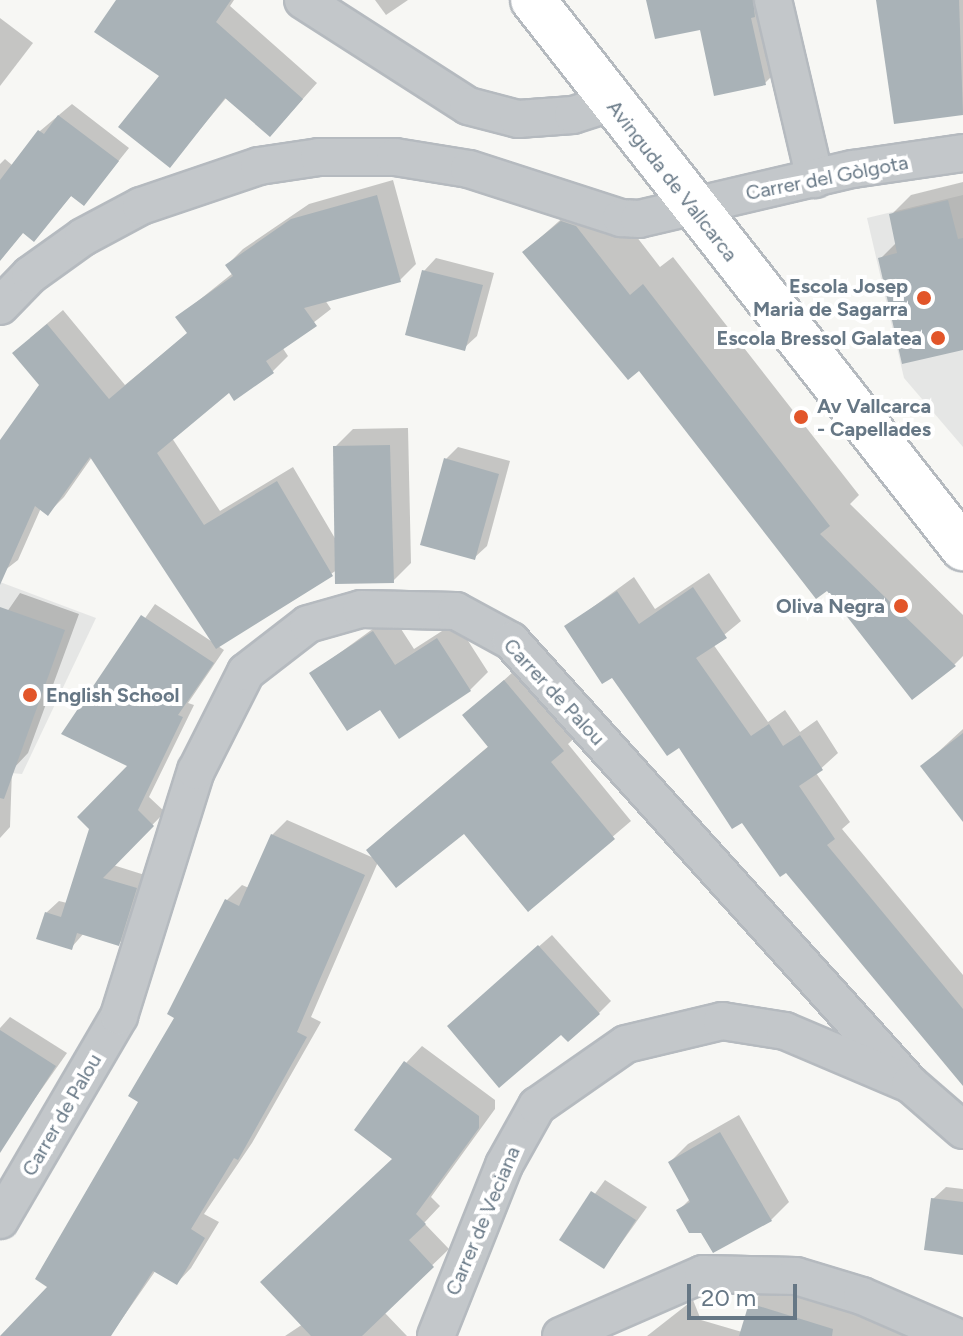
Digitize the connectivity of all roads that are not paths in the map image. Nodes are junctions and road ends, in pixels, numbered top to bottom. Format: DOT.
graph roads {
  1 [pos="303,0"];
  2 [pos="533,0"];
  3 [pos="773,0"];
  4 [pos="611,103"];
  5 [pos="963,153"];
  6 [pos="815,179"];
  7 [pos="692,206"];
  8 [pos="0,306"];
  9 [pos="963,548"];
  10 [pos="910,1084"];
  11 [pos="963,1130"];
  12 [pos="0,1220"];
  13 [pos="596,1327"];
  14 [pos="436,1336"];
  15 [pos="561,1336"];
  16 [pos="954,1336"];
  1 -- 4 [label="street"];
  2 -- 4 [label="main road, Avinguda de Vallcarca"];
  3 -- 6 [label="street"];
  4 -- 7 [label="main road, Avinguda de Vallcarca"];
  5 -- 6 [label="street, Carrer del Gòlgota"];
  6 -- 7 [label="street, Carrer del Gòlgota"];
  7 -- 8 [label="street, Carrer del Gòlgota"];
  7 -- 9 [label="main road, Avinguda de Vallcarca"];
  10 -- 11 [label="street, Carrer de Veciana"];
  10 -- 12 [label="street, Carrer de Palou"];
  10 -- 14 [label="street, Carrer de Veciana"];
  13 -- 15 [label="street"];
  13 -- 16 [label="street"];
}
